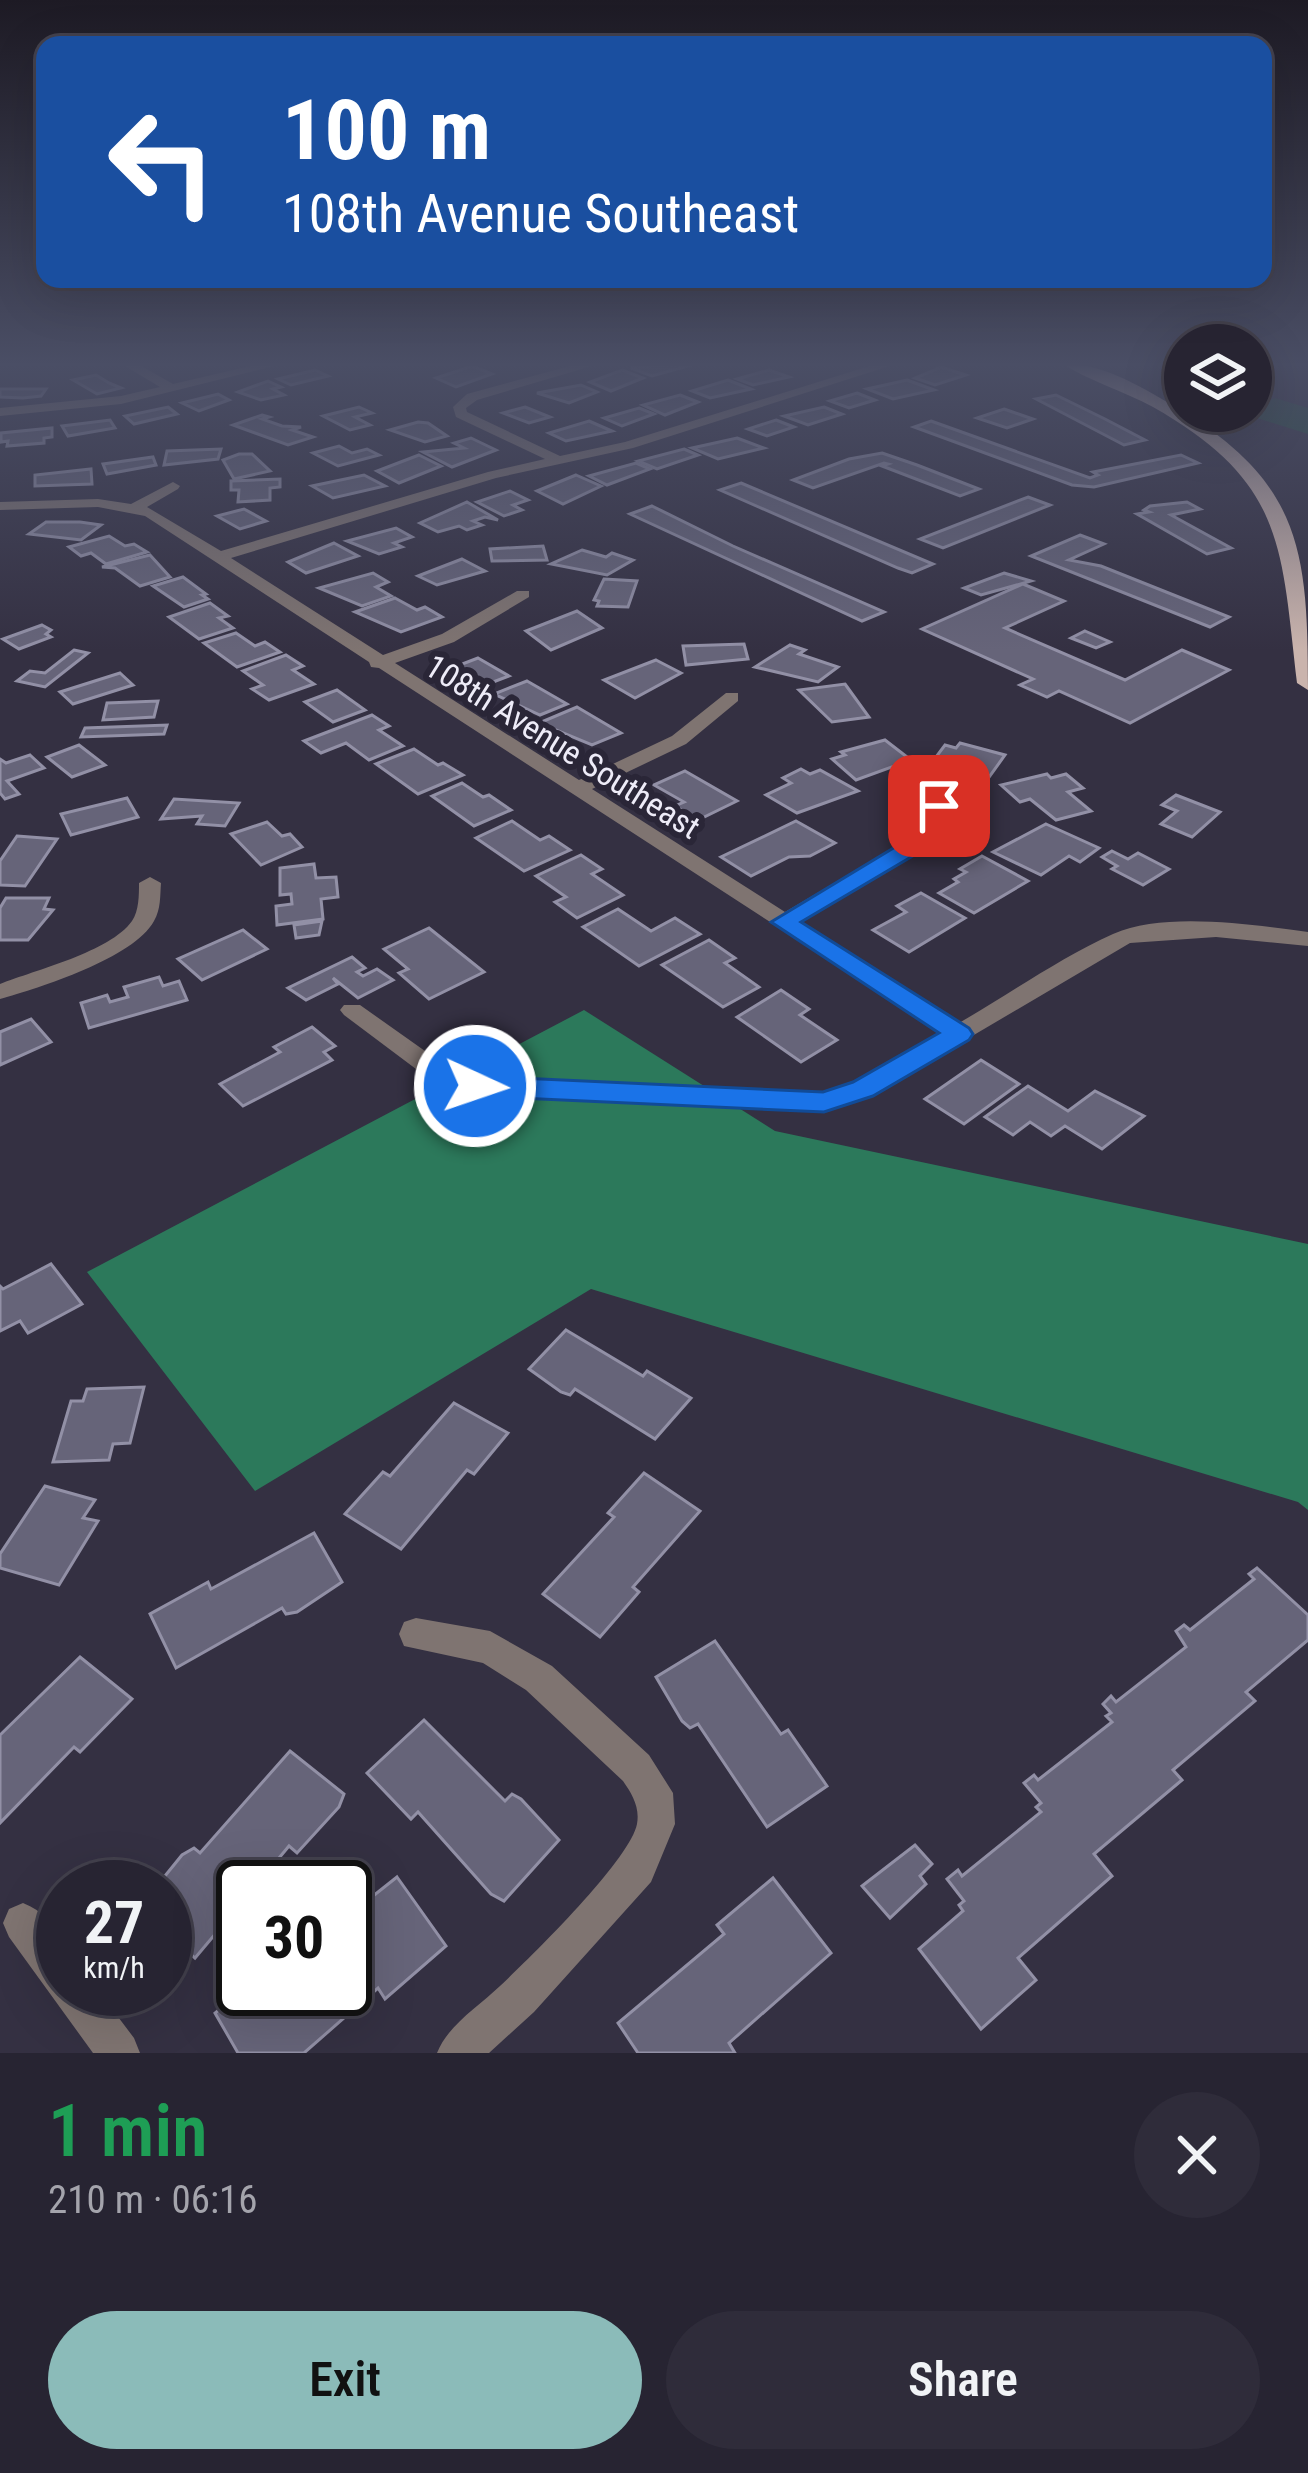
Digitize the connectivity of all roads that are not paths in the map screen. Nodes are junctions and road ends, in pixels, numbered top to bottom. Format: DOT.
graph roads {
  1 [pos="565,459"];
  2 [pos="1230,459"];
  3 [pos="560,460"];
  4 [pos="173,486"];
  5 [pos="0,506"];
  6 [pos="135,508"];
  7 [pos="222,556"];
  8 [pos="523,594"];
  9 [pos="376,663"];
  10 [pos="1308,683"];
  11 [pos="732,697"];
  12 [pos="576,789"];
  13 [pos="939,806"];
  14 [pos="149,884"];
  15 [pos="783,922"];
  16 [pos="1308,938"];
  17 [pos="0,992"];
  18 [pos="352,1010"];
  19 [pos="959,1034"];
  20 [pos="416,1634"];
  21 [pos="22,1923"];
  22 [pos="36,1941"];
  23 [pos="92,2016"];
  24 [pos="119,2053"];
  25 [pos="458,2053"];
  1 -- 3 [label="street"];
  2 -- 10 [label="main road"];
  3 -- 7 [label="street"];
  4 -- 6 [label="street"];
  5 -- 6 [label="street, 108th Avenue Southeast"];
  6 -- 7 [label="street, 108th Avenue Southeast"];
  7 -- 9 [label="street, 108th Avenue Southeast"];
  8 -- 9 [label="street"];
  9 -- 12 [label="street, 108th Avenue Southeast"];
  11 -- 12 [label="street"];
  12 -- 15 [label="street, 108th Avenue Southeast"];
  13 -- 15 [label="street"];
  14 -- 17 [label="street"];
  15 -- 19 [label="street, 108th Avenue Southeast"];
  16 -- 19 [label="street"];
  18 -- 19 [label="street"];
  20 -- 25 [label="street"];
  21 -- 22 [label="street"];
  23 -- 24 [label="street"];
}
